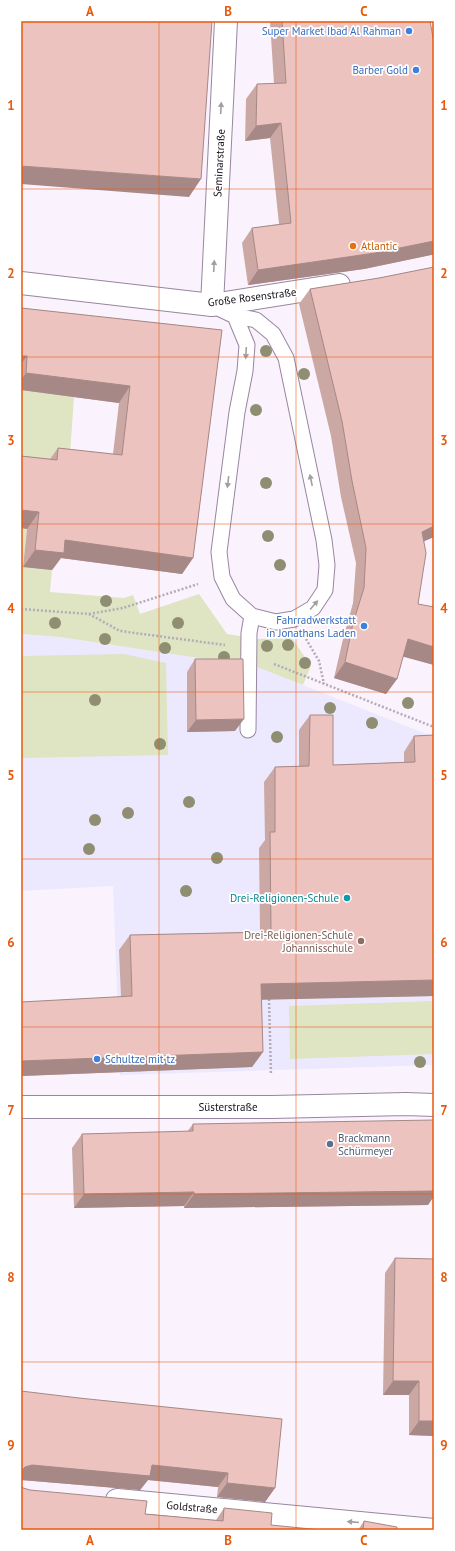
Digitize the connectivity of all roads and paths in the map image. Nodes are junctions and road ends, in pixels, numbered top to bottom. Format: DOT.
graph roads {
  1 [pos="226,21"];
  2 [pos="21,282"];
  3 [pos="358,282"];
  4 [pos="212,305"];
  5 [pos="235,316"];
  6 [pos="222,577"];
  7 [pos="21,609"];
  8 [pos="89,614"];
  9 [pos="252,616"];
  10 [pos="294,619"];
  11 [pos="248,653"];
  12 [pos="324,685"];
  13 [pos="434,727"];
  14 [pos="248,730"];
  15 [pos="269,999"];
  16 [pos="271,1075"];
  17 [pos="434,1105"];
  18 [pos="21,1108"];
  19 [pos="100,1499"];
  20 [pos="434,1530"];
  4 -- 1 [label="street, Seminarstraße, one-way"];
  2 -- 4 [label="street, Große Rosenstraße"];
  3 -- 4 [label="street, Große Rosenstraße"];
  4 -- 5 [label="lane"];
  5 -- 6 [label="lane, one-way"];
  10 -- 5 [label="lane, one-way"];
  6 -- 8 [label="path"];
  6 -- 9 [label="lane"];
  7 -- 8 [label="path"];
  8 -- 11 [label="path"];
  9 -- 10 [label="lane"];
  9 -- 11 [label="lane"];
  10 -- 12 [label="path"];
  11 -- 12 [label="path"];
  11 -- 14 [label="lane"];
  12 -- 13 [label="path"];
  15 -- 16 [label="path"];
  17 -- 18 [label="street, Süsterstraße"];
  20 -- 19 [label="street, Goldstraße, one-way"];
}
